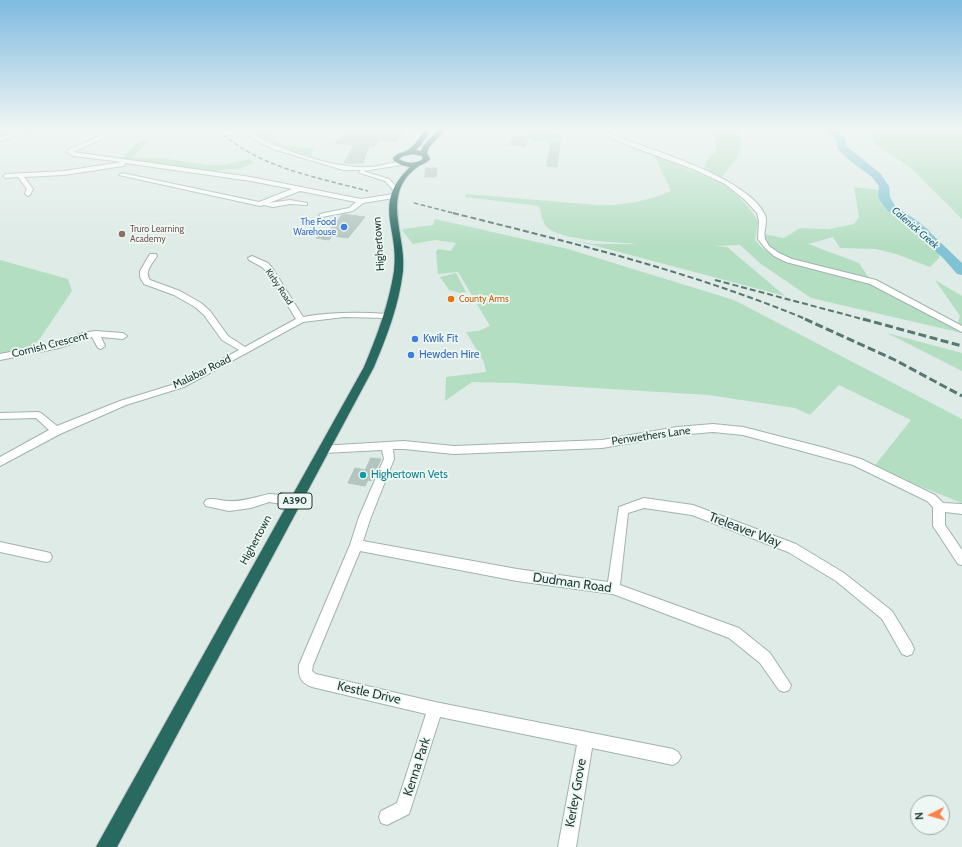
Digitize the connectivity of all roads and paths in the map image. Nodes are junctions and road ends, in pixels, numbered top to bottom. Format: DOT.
graph roads {
  1 [pos="92,170"];
  2 [pos="183,170"];
  3 [pos="353,170"];
  4 [pos="357,170"];
  5 [pos="402,170"];
  6 [pos="411,170"];
  7 [pos="698,170"];
  8 [pos="19,175"];
  9 [pos="6,176"];
  10 [pos="122,176"];
  11 [pos="298,189"];
  12 [pos="395,193"];
  13 [pos="28,194"];
  14 [pos="361,200"];
  15 [pos="260,204"];
  16 [pos="305,204"];
  17 [pos="273,205"];
  18 [pos="270,214"];
  19 [pos="322,214"];
  20 [pos="153,256"];
  21 [pos="252,258"];
  22 [pos="387,316"];
  23 [pos="301,320"];
  24 [pos="962,329"];
  25 [pos="95,334"];
  26 [pos="123,336"];
  27 [pos="101,346"];
  28 [pos="246,351"];
  29 [pos="0,357"];
  30 [pos="0,416"];
  31 [pos="56,431"];
  32 [pos="387,446"];
  33 [pos="324,449"];
  34 [pos="0,462"];
  35 [pos="295,501"];
  36 [pos="210,503"];
  37 [pos="939,507"];
  38 [pos="962,509"];
  39 [pos="356,545"];
  40 [pos="0,547"];
  41 [pos="46,557"];
  42 [pos="962,560"];
  43 [pos="613,588"];
  44 [pos="907,648"];
  45 [pos="784,685"];
  46 [pos="435,709"];
  47 [pos="586,740"];
  48 [pos="673,757"];
  49 [pos="387,817"];
  50 [pos="106,847"];
  51 [pos="567,847"];
  1 -- 8 [label="street"];
  2 -- 11 [label="street"];
  3 -- 4 [label="street"];
  3 -- 12 [label="street"];
  5 -- 12 [label="highway, Highertown / A390"];
  6 -- 12 [label="highway, Highertown / A390"];
  7 -- 24 [label="street"];
  8 -- 9 [label="street"];
  8 -- 13 [label="street"];
  10 -- 15 [label="street"];
  11 -- 14 [label="street"];
  11 -- 15 [label="street"];
  12 -- 14 [label="street"];
  12 -- 22 [label="highway, Highertown / A390"];
  14 -- 19 [label="street"];
  15 -- 17 [label="street"];
  16 -- 17 [label="street"];
  17 -- 18 [label="street"];
  20 -- 28 [label="street"];
  21 -- 23 [label="street, Kirby Road"];
  22 -- 23 [label="street, Malabar Road"];
  22 -- 33 [label="highway, Highertown / A390"];
  23 -- 28 [label="street, Malabar Road"];
  25 -- 26 [label="street, Cornish Crescent"];
  25 -- 27 [label="street"];
  25 -- 29 [label="street, Cornish Crescent"];
  28 -- 31 [label="street, Malabar Road"];
  30 -- 31 [label="street"];
  31 -- 34 [label="street, Malabar Road"];
  32 -- 33 [label="street, Penwethers Lane"];
  32 -- 37 [label="street, Penwethers Lane"];
  32 -- 39 [label="street, Kestle Drive"];
  33 -- 35 [label="highway, Highertown / A390"];
  35 -- 36 [label="street"];
  35 -- 50 [label="highway, Highertown / A390"];
  37 -- 38 [label="street"];
  37 -- 42 [label="street"];
  39 -- 43 [label="street, Dudman Road"];
  39 -- 46 [label="street, Kestle Drive"];
  40 -- 41 [label="street"];
  43 -- 44 [label="street, Treleaver Way"];
  43 -- 45 [label="street, Dudman Road"];
  46 -- 47 [label="street, Kestle Drive"];
  46 -- 49 [label="street, Kenna Park"];
  47 -- 48 [label="street, Kestle Drive"];
  47 -- 51 [label="street, Kerley Grove"];
}
